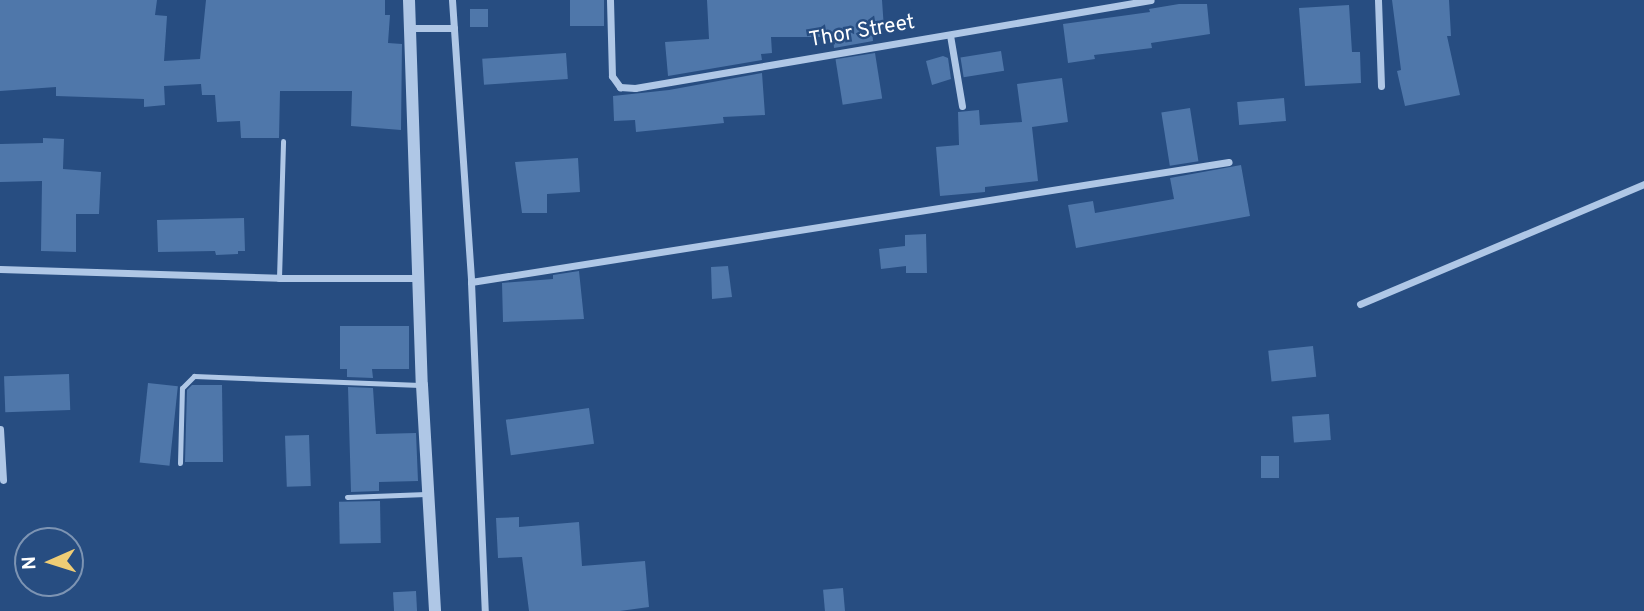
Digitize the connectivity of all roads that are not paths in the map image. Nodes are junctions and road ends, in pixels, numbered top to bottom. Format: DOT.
graph roads {
  1 [pos="409,0"];
  2 [pos="452,0"];
  3 [pos="610,0"];
  4 [pos="1151,0"];
  5 [pos="1378,0"];
  6 [pos="414,28"];
  7 [pos="450,28"];
  8 [pos="950,35"];
  9 [pos="1381,86"];
  10 [pos="962,106"];
  11 [pos="283,141"];
  12 [pos="1229,162"];
  13 [pos="1644,184"];
  14 [pos="0,269"];
  15 [pos="279,278"];
  16 [pos="418,278"];
  17 [pos="471,282"];
  18 [pos="1360,304"];
  19 [pos="422,385"];
  20 [pos="0,429"];
  21 [pos="180,463"];
  22 [pos="3,480"];
  23 [pos="429,494"];
  24 [pos="347,497"];
  25 [pos="435,611"];
  26 [pos="485,611"];
  1 -- 6 [label="street"];
  2 -- 7 [label="street"];
  3 -- 8 [label="street, Thor Street"];
  4 -- 8 [label="street, Thor Street"];
  5 -- 9 [label="street"];
  6 -- 7 [label="street"];
  6 -- 16 [label="street"];
  7 -- 17 [label="street"];
  8 -- 10 [label="street"];
  11 -- 15 [label="lane"];
  12 -- 17 [label="street"];
  13 -- 18 [label="street"];
  14 -- 15 [label="street"];
  15 -- 16 [label="street"];
  16 -- 19 [label="street"];
  17 -- 26 [label="street"];
  19 -- 21 [label="lane"];
  19 -- 23 [label="street"];
  20 -- 22 [label="street"];
  23 -- 24 [label="lane"];
  23 -- 25 [label="street"];
}
